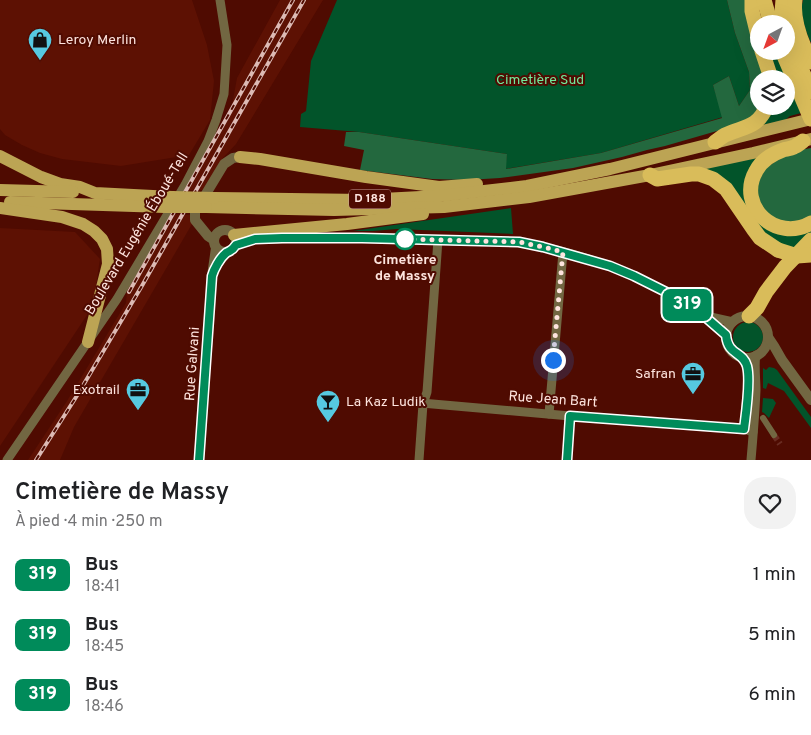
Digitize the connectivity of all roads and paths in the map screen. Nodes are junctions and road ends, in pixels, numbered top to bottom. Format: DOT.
graph roads {
  1 [pos="220,0"];
  2 [pos="752,0"];
  3 [pos="764,0"];
  4 [pos="774,0"];
  5 [pos="783,0"];
  6 [pos="795,0"];
  7 [pos="753,15"];
  8 [pos="768,15"];
  9 [pos="775,15"];
  10 [pos="782,15"];
  11 [pos="791,60"];
  12 [pos="792,60"];
  13 [pos="811,62"];
  14 [pos="811,92"];
  15 [pos="762,115"];
  16 [pos="811,118"];
  17 [pos="807,140"];
  18 [pos="715,142"];
  19 [pos="0,156"];
  20 [pos="240,157"];
  21 [pos="650,174"];
  22 [pos="526,186"];
  23 [pos="0,190"];
  24 [pos="95,193"];
  25 [pos="0,202"];
  26 [pos="168,202"];
  27 [pos="210,203"];
  28 [pos="444,207"];
  29 [pos="0,208"];
  30 [pos="811,223"];
  31 [pos="235,239"];
  32 [pos="438,240"];
  33 [pos="811,240"];
  34 [pos="216,241"];
  35 [pos="811,250"];
  36 [pos="563,252"];
  37 [pos="226,253"];
  38 [pos="811,255"];
  39 [pos="214,269"];
  40 [pos="703,315"];
  41 [pos="755,319"];
  42 [pos="733,322"];
  43 [pos="726,335"];
  44 [pos="768,337"];
  45 [pos="88,342"];
  46 [pos="759,353"];
  47 [pos="742,357"];
  48 [pos="782,360"];
  49 [pos="811,400"];
  50 [pos="410,402"];
  51 [pos="424,404"];
  52 [pos="548,414"];
  53 [pos="570,416"];
  54 [pos="763,418"];
  55 [pos="749,430"];
  56 [pos="774,435"];
  57 [pos="7,460"];
  58 [pos="199,460"];
  59 [pos="418,460"];
  60 [pos="567,460"];
  61 [pos="751,460"];
  1 -- 45 [label="street, Boulevard Eugénie Éboué-Tell"];
  2 -- 7 [label="highway"];
  3 -- 8 [label="highway"];
  4 -- 9 [label="highway"];
  5 -- 10 [label="highway"];
  6 -- 13 [label="highway"];
  11 -- 16 [label="highway"];
  12 -- 14 [label="highway"];
  15 -- 18 [label="highway"];
  16 -- 18 [label="main road, D 188"];
  17 -- 21 [label="main road, D 188"];
  17 -- 30 [label="highway"];
  18 -- 22 [label="main road, D 188"];
  19 -- 24 [label="main road"];
  20 -- 22 [label="main road"];
  20 -- 34 [label="street"];
  21 -- 28 [label="main road, D 188"];
  21 -- 38 [label="highway, bridge"];
  22 -- 27 [label="main road, D 188"];
  23 -- 24 [label="main road, D 188"];
  24 -- 26 [label="main road, D 188"];
  25 -- 26 [label="main road, D 188"];
  26 -- 27 [label="main road, D 188, bridge"];
  27 -- 28 [label="main road, D 188"];
  28 -- 31 [label="main road"];
  29 -- 45 [label="main road"];
  31 -- 32 [label="street"];
  31 -- 34 [label="street"];
  31 -- 37 [label="street"];
  32 -- 36 [label="street"];
  32 -- 51 [label="street"];
  33 -- 41 [label="highway"];
  34 -- 37 [label="street"];
  34 -- 39 [label="street, Rue Galvani"];
  35 -- 41 [label="highway"];
  36 -- 40 [label="street"];
  36 -- 52 [label="street"];
  37 -- 39 [label="street, Rue Galvani"];
  39 -- 58 [label="street, Rue Galvani"];
  40 -- 42 [label="street"];
  40 -- 43 [label="street"];
  41 -- 42 [label="street"];
  41 -- 44 [label="street"];
  42 -- 43 [label="street"];
  43 -- 47 [label="street"];
  44 -- 46 [label="street"];
  44 -- 48 [label="street"];
  45 -- 57 [label="street, Boulevard Eugénie Éboué-Tell"];
  46 -- 47 [label="street"];
  46 -- 48 [label="street"];
  46 -- 55 [label="street"];
  47 -- 55 [label="street"];
  48 -- 49 [label="street"];
  50 -- 51 [label="street, Rue Jean Bart"];
  51 -- 52 [label="street, Rue Jean Bart"];
  51 -- 59 [label="street"];
  52 -- 53 [label="street, Rue Jean Bart"];
  53 -- 55 [label="street, Rue Jean Bart"];
  53 -- 60 [label="street"];
  54 -- 56 [label="street"];
  55 -- 61 [label="street"];
}
